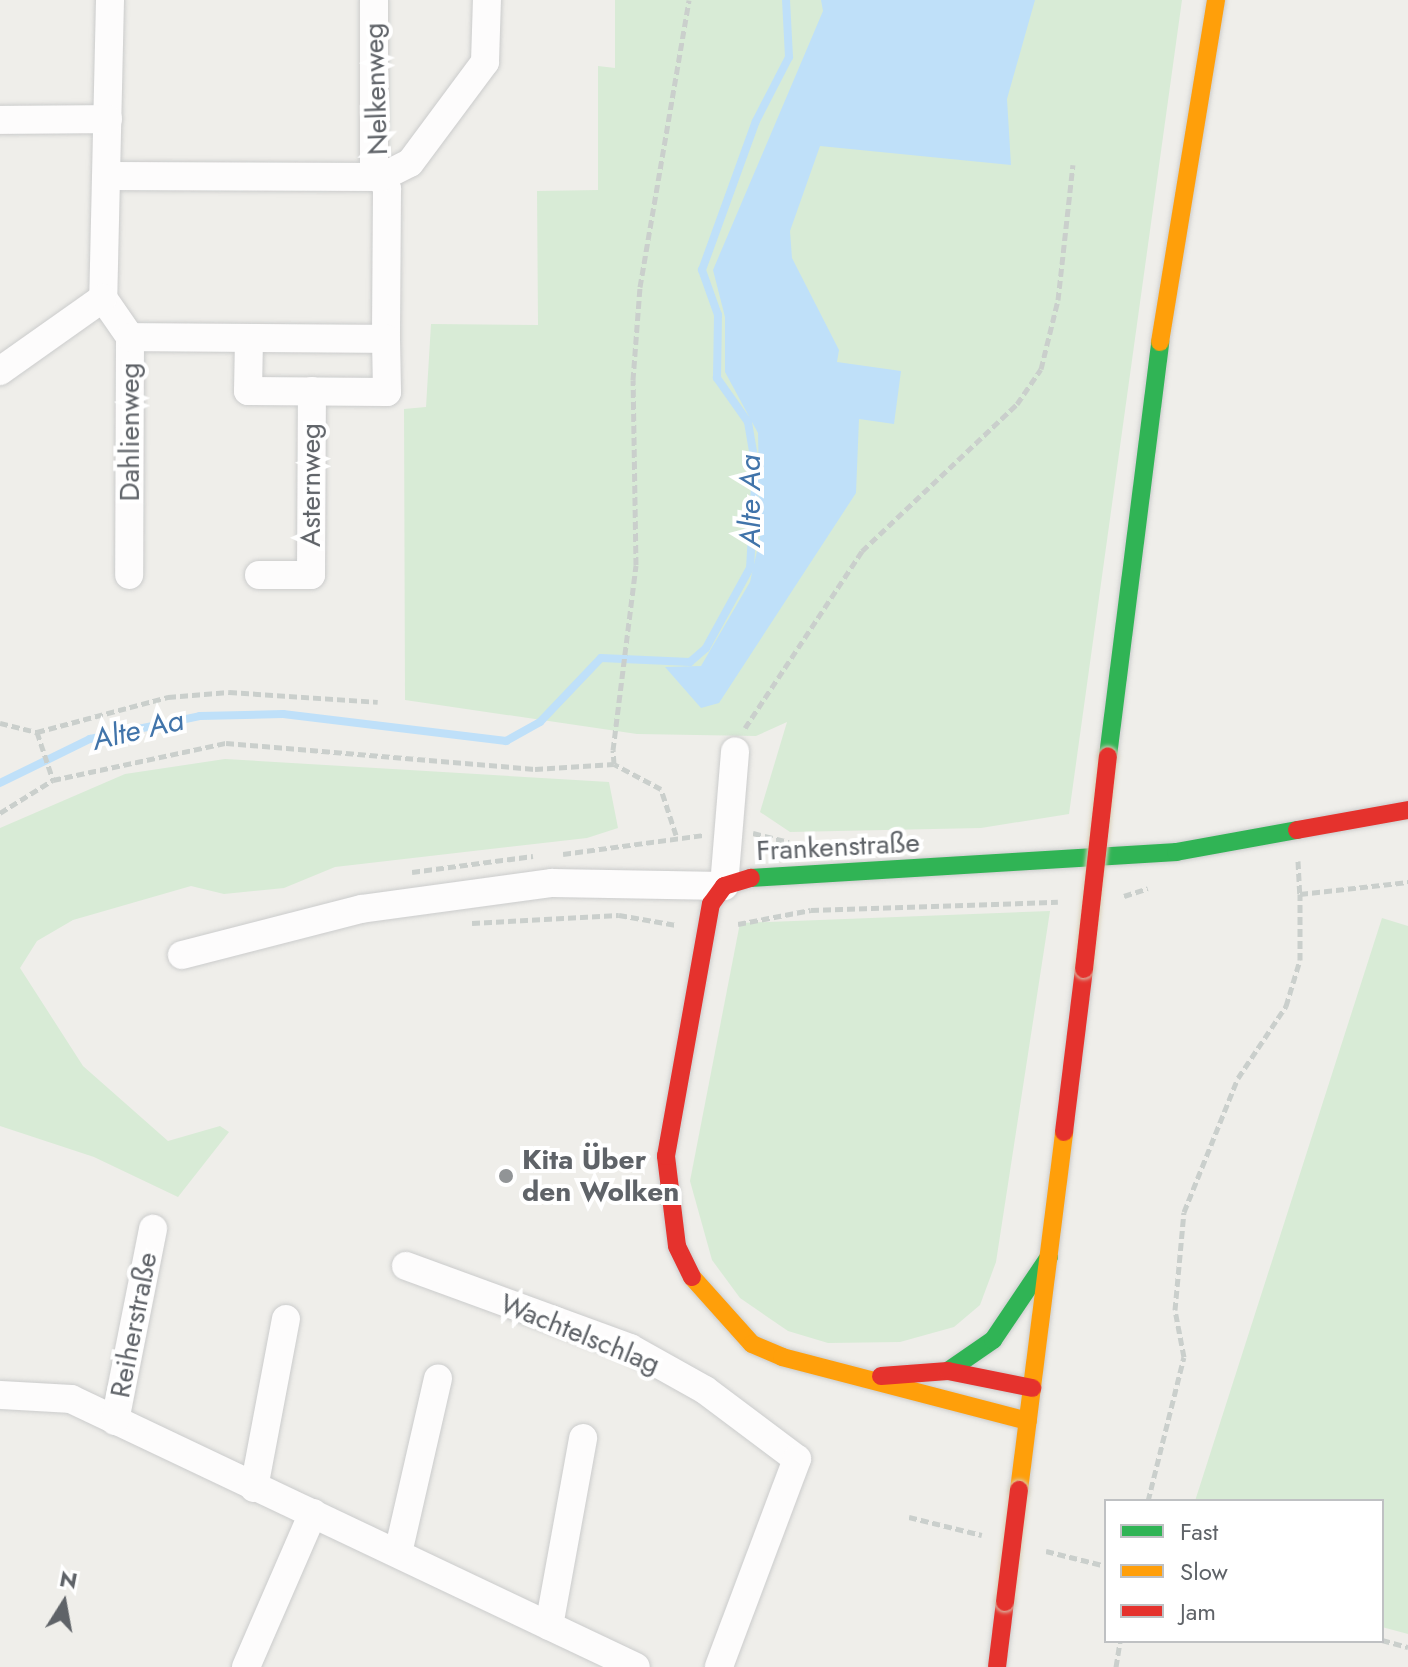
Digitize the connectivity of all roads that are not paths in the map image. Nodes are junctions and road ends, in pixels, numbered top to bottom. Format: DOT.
graph roads {
  1 [pos="110,0"];
  2 [pos="374,0"];
  3 [pos="487,0"];
  4 [pos="1216,0"];
  5 [pos="108,119"];
  6 [pos="0,120"];
  7 [pos="107,176"];
  8 [pos="382,177"];
  9 [pos="103,298"];
  10 [pos="130,337"];
  11 [pos="249,339"];
  12 [pos="386,339"];
  13 [pos="0,371"];
  14 [pos="312,391"];
  15 [pos="129,575"];
  16 [pos="259,575"];
  17 [pos="735,751"];
  18 [pos="1408,810"];
  19 [pos="724,886"];
  20 [pos="182,955"];
  21 [pos="153,1229"];
  22 [pos="1049,1257"];
  23 [pos="406,1266"];
  24 [pos="286,1319"];
  25 [pos="948,1371"];
  26 [pos="853,1378"];
  27 [pos="438,1379"];
  28 [pos="1032,1388"];
  29 [pos="3,1391"];
  30 [pos="115,1421"];
  31 [pos="1028,1421"];
  32 [pos="583,1438"];
  33 [pos="254,1488"];
  34 [pos="313,1513"];
  35 [pos="398,1553"];
  36 [pos="549,1626"];
  37 [pos="246,1667"];
  38 [pos="636,1667"];
  39 [pos="719,1667"];
  40 [pos="997,1667"];
  1 -- 5 [label="street"];
  2 -- 8 [label="street, Nelkenweg"];
  3 -- 8 [label="street, Nelkenweg"];
  4 -- 22 [label="main road, bridge"];
  5 -- 6 [label="street"];
  5 -- 7 [label="street"];
  7 -- 8 [label="street"];
  7 -- 9 [label="street"];
  8 -- 12 [label="street, Nelkenweg"];
  9 -- 10 [label="street, Dahlienweg"];
  9 -- 13 [label="street"];
  10 -- 11 [label="street"];
  10 -- 15 [label="street, Dahlienweg"];
  11 -- 12 [label="street"];
  11 -- 14 [label="street, Asternweg"];
  12 -- 14 [label="street, Asternweg"];
  14 -- 16 [label="street, Asternweg"];
  17 -- 19 [label="street"];
  18 -- 19 [label="main road, Frankenstraße"];
  19 -- 20 [label="street"];
  19 -- 26 [label="main road, Frankenstraße"];
  21 -- 30 [label="street, Reiherstraße"];
  22 -- 25 [label="main road"];
  22 -- 28 [label="main road"];
  23 -- 39 [label="street, Wachtelschlag"];
  24 -- 33 [label="street"];
  25 -- 26 [label="main road, Frankenstraße"];
  25 -- 28 [label="main road, Frankenstraße"];
  26 -- 31 [label="main road, Frankenstraße"];
  27 -- 35 [label="street"];
  28 -- 31 [label="main road"];
  29 -- 30 [label="street, Reiherstraße"];
  30 -- 33 [label="street, Reiherstraße"];
  31 -- 40 [label="main road, bridge"];
  32 -- 36 [label="street"];
  33 -- 34 [label="street, Reiherstraße"];
  34 -- 35 [label="street, Reiherstraße"];
  34 -- 37 [label="street"];
  35 -- 36 [label="street, Reiherstraße"];
  36 -- 38 [label="street, Reiherstraße"];
}
